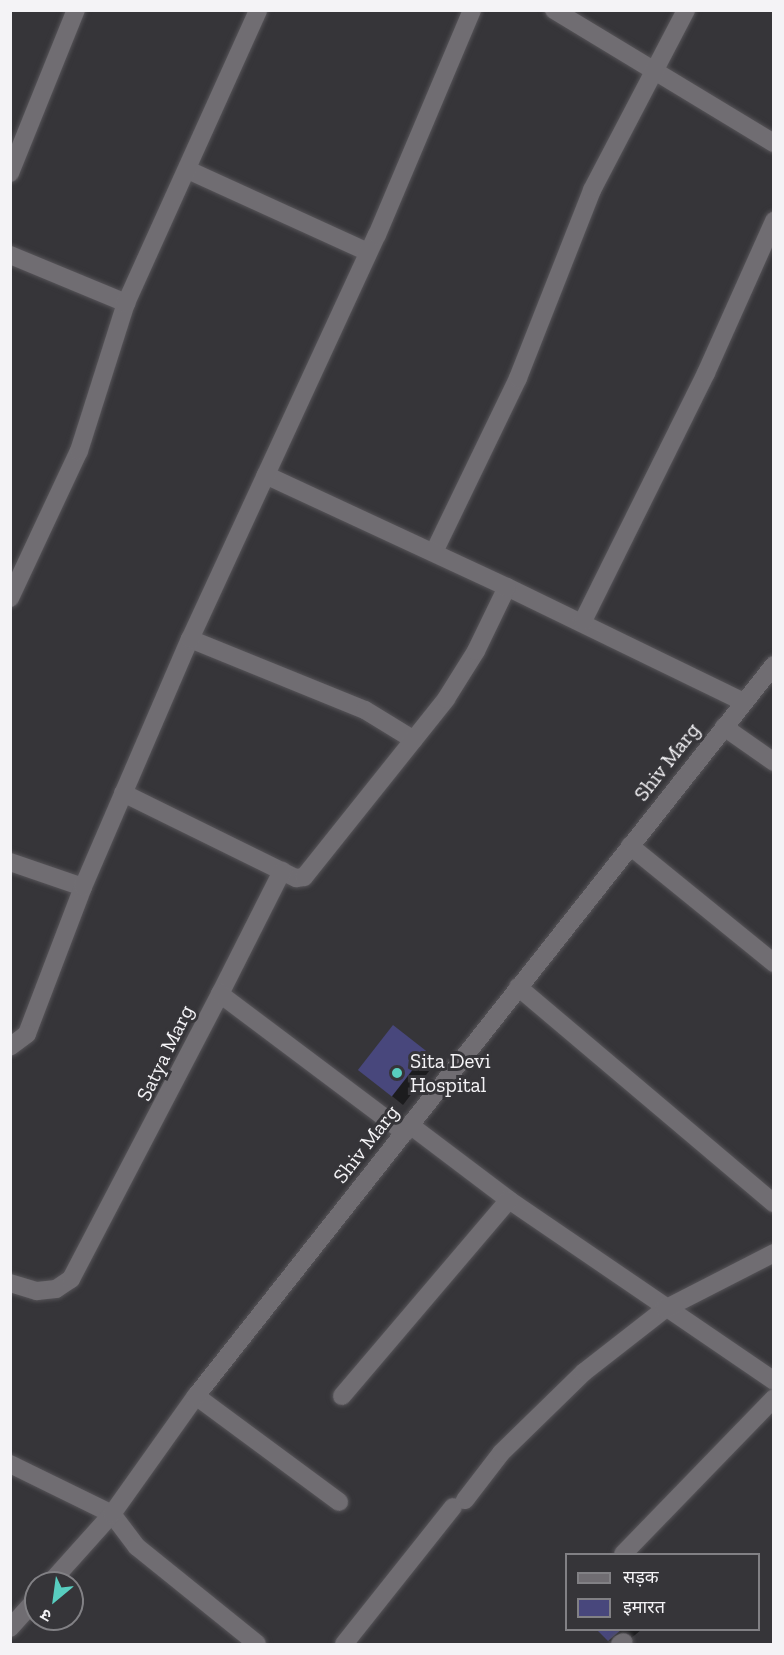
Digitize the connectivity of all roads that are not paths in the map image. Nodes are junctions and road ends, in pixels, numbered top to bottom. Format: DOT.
graph roads {
  1 [pos="76,10"];
  2 [pos="258,10"];
  3 [pos="472,10"];
  4 [pos="554,10"];
  5 [pos="686,10"];
  6 [pos="652,70"];
  7 [pos="774,143"];
  8 [pos="188,170"];
  9 [pos="10,173"];
  10 [pos="774,221"];
  11 [pos="369,252"];
  12 [pos="10,255"];
  13 [pos="126,303"];
  14 [pos="266,475"];
  15 [pos="434,552"];
  16 [pos="507,587"];
  17 [pos="10,598"];
  18 [pos="583,621"];
  19 [pos="190,639"];
  20 [pos="774,665"];
  21 [pos="744,702"];
  22 [pos="724,727"];
  23 [pos="414,740"];
  24 [pos="774,762"];
  25 [pos="123,794"];
  26 [pos="630,846"];
  27 [pos="10,862"];
  28 [pos="282,871"];
  29 [pos="83,887"];
  30 [pos="774,963"];
  31 [pos="518,987"];
  32 [pos="220,994"];
  33 [pos="10,1047"];
  34 [pos="407,1129"];
  35 [pos="509,1200"];
  36 [pos="774,1203"];
  37 [pos="774,1253"];
  38 [pos="10,1283"];
  39 [pos="665,1309"];
  40 [pos="774,1381"];
  41 [pos="196,1396"];
  42 [pos="342,1396"];
  43 [pos="774,1398"];
  44 [pos="10,1464"];
  45 [pos="339,1502"];
  46 [pos="112,1514"];
  47 [pos="624,1553"];
  48 [pos="61,1571"];
  49 [pos="24,1612"];
  50 [pos="10,1628"];
  51 [pos="257,1644"];
  52 [pos="344,1644"];
  1 -- 9 [label="street"];
  2 -- 8 [label="street"];
  3 -- 11 [label="street"];
  4 -- 6 [label="street"];
  5 -- 6 [label="street"];
  6 -- 7 [label="street"];
  6 -- 15 [label="street"];
  8 -- 11 [label="street"];
  8 -- 13 [label="street"];
  10 -- 18 [label="street"];
  11 -- 14 [label="street"];
  12 -- 13 [label="street"];
  13 -- 17 [label="street"];
  14 -- 15 [label="street"];
  14 -- 19 [label="street"];
  15 -- 16 [label="street"];
  16 -- 18 [label="street"];
  16 -- 23 [label="street"];
  18 -- 21 [label="street"];
  19 -- 23 [label="street"];
  19 -- 25 [label="street"];
  20 -- 21 [label="street, Shiv Marg"];
  21 -- 22 [label="street, Shiv Marg"];
  22 -- 24 [label="street"];
  22 -- 26 [label="street, Shiv Marg"];
  23 -- 28 [label="street"];
  25 -- 28 [label="street"];
  25 -- 29 [label="street"];
  26 -- 30 [label="street"];
  26 -- 31 [label="street, Shiv Marg"];
  27 -- 29 [label="street"];
  28 -- 32 [label="street"];
  29 -- 33 [label="street"];
  31 -- 34 [label="street, Shiv Marg"];
  31 -- 36 [label="street"];
  32 -- 34 [label="street, Satya Marg"];
  32 -- 38 [label="street, Satya Marg"];
  34 -- 35 [label="street, Satya Marg"];
  34 -- 41 [label="street, Shiv Marg"];
  35 -- 39 [label="street, Satya Marg"];
  35 -- 42 [label="street"];
  37 -- 39 [label="street"];
  39 -- 40 [label="street, Satya Marg"];
  39 -- 52 [label="street"];
  41 -- 45 [label="street"];
  41 -- 46 [label="street, Shiv Marg"];
  43 -- 47 [label="street"];
  44 -- 46 [label="street"];
  46 -- 48 [label="street, Shiv Marg"];
  46 -- 51 [label="street"];
  49 -- 50 [label="street"];
}
